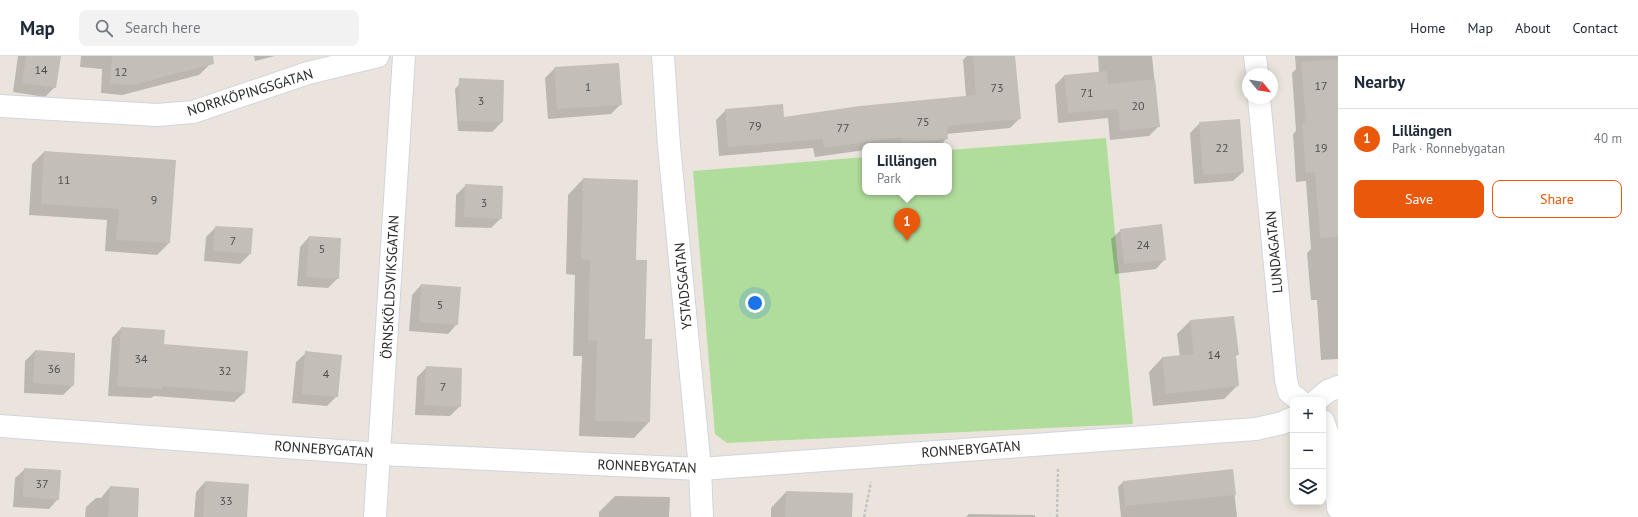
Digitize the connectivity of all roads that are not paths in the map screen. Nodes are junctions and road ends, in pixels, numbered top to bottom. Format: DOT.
graph roads {
  1 [pos="378,56"];
  2 [pos="404,56"];
  3 [pos="663,56"];
  4 [pos="1255,56"];
  5 [pos="1256,68"];
  6 [pos="1260,104"];
  7 [pos="0,106"];
  8 [pos="1338,387"];
  9 [pos="1296,397"];
  10 [pos="1321,397"];
  11 [pos="1290,419"];
  12 [pos="0,426"];
  13 [pos="1326,429"];
  14 [pos="380,454"];
  15 [pos="700,469"];
  16 [pos="1338,508"];
  17 [pos="375,517"];
  18 [pos="702,517"];
  1 -- 7 [label="street, NORRKÖPINGSGATAN"];
  2 -- 14 [label="street, ÖRNSKÖLDSVIKSGATAN"];
  3 -- 15 [label="street, YSTADSGATAN"];
  4 -- 5 [label="street"];
  6 -- 9 [label="street, LUNDAGATAN"];
  8 -- 10 [label="street"];
  11 -- 15 [label="street, RONNEBYGATAN"];
  12 -- 14 [label="street, RONNEBYGATAN"];
  13 -- 16 [label="street"];
  14 -- 15 [label="street, RONNEBYGATAN"];
  14 -- 17 [label="street, ÖRNSKÖLDSVIKSGATAN"];
  15 -- 18 [label="street, YSTADSGATAN"];
}
